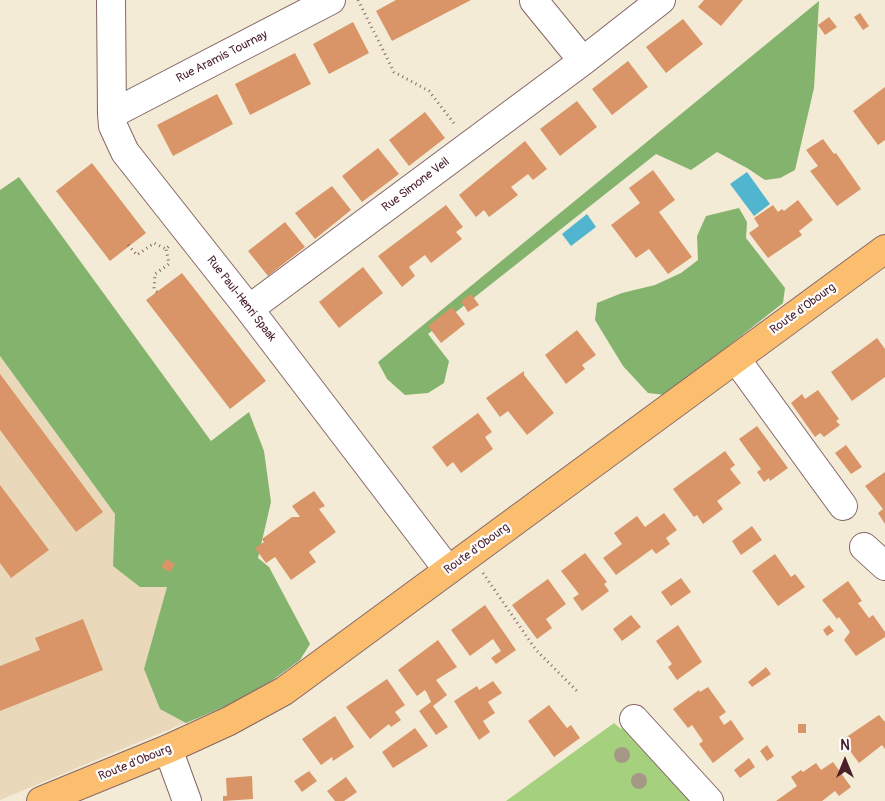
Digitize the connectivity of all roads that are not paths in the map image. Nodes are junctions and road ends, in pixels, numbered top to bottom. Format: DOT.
graph roads {
  1 [pos="111,0"];
  2 [pos="332,0"];
  3 [pos="536,0"];
  4 [pos="662,0"];
  5 [pos="583,61"];
  6 [pos="112,114"];
  7 [pos="885,249"];
  8 [pos="249,309"];
  9 [pos="736,359"];
  10 [pos="843,506"];
  11 [pos="864,548"];
  12 [pos="885,566"];
  13 [pos="448,570"];
  14 [pos="634,719"];
  15 [pos="168,750"];
  16 [pos="41,801"];
  17 [pos="187,801"];
  18 [pos="709,801"];
  1 -- 6 [label="street, Rue Paul-Henri Spaak"];
  2 -- 6 [label="street, Rue Aramis Tournay"];
  3 -- 5 [label="street"];
  4 -- 5 [label="street, Rue Simone Veil"];
  5 -- 8 [label="street, Rue Simone Veil"];
  6 -- 8 [label="street, Rue Paul-Henri Spaak"];
  7 -- 9 [label="main road, Route d'Obourg"];
  8 -- 13 [label="street, Rue Paul-Henri Spaak"];
  9 -- 10 [label="street"];
  9 -- 13 [label="main road, Route d'Obourg"];
  11 -- 12 [label="street"];
  13 -- 15 [label="main road, Route d'Obourg"];
  14 -- 18 [label="street"];
  15 -- 16 [label="main road, Route d'Obourg"];
  15 -- 17 [label="street"];
}
